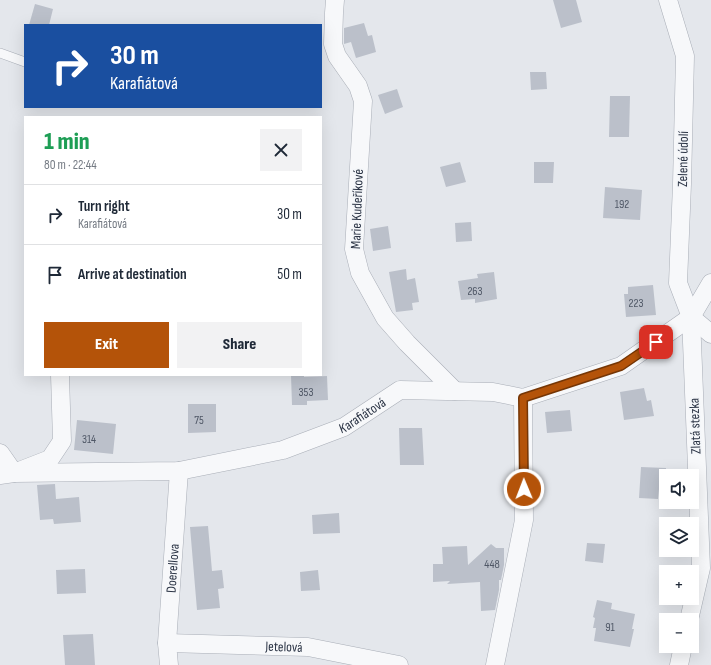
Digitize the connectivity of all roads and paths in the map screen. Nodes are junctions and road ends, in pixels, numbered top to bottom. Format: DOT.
graph roads {
  1 [pos="336,0"];
  2 [pos="668,0"];
  3 [pos="0,53"];
  4 [pos="24,62"];
  5 [pos="711,283"];
  6 [pos="691,317"];
  7 [pos="711,334"];
  8 [pos="60,376"];
  9 [pos="455,391"];
  10 [pos="523,398"];
  11 [pos="0,453"];
  12 [pos="179,472"];
  13 [pos="7,474"];
  14 [pos="691,613"];
  15 [pos="167,644"];
  16 [pos="682,653"];
  17 [pos="169,665"];
  18 [pos="399,665"];
  19 [pos="495,665"];
  20 [pos="679,665"];
  1 -- 9 [label="street, Marie Kudeříkové"];
  2 -- 6 [label="street, Zelené údolí"];
  3 -- 4 [label="lane"];
  5 -- 6 [label="street"];
  6 -- 7 [label="street"];
  6 -- 10 [label="street, Karafiátová"];
  6 -- 14 [label="street, Zlatá stezka"];
  8 -- 13 [label="street"];
  9 -- 10 [label="street, Karafiátová"];
  9 -- 12 [label="street, Karafiátová"];
  10 -- 19 [label="street"];
  11 -- 13 [label="street"];
  12 -- 13 [label="street, Karafiátová"];
  12 -- 15 [label="street, Doerellova"];
  15 -- 17 [label="street, Doerellova"];
  15 -- 18 [label="street, Jetelová"];
  16 -- 20 [label="street"];
}
